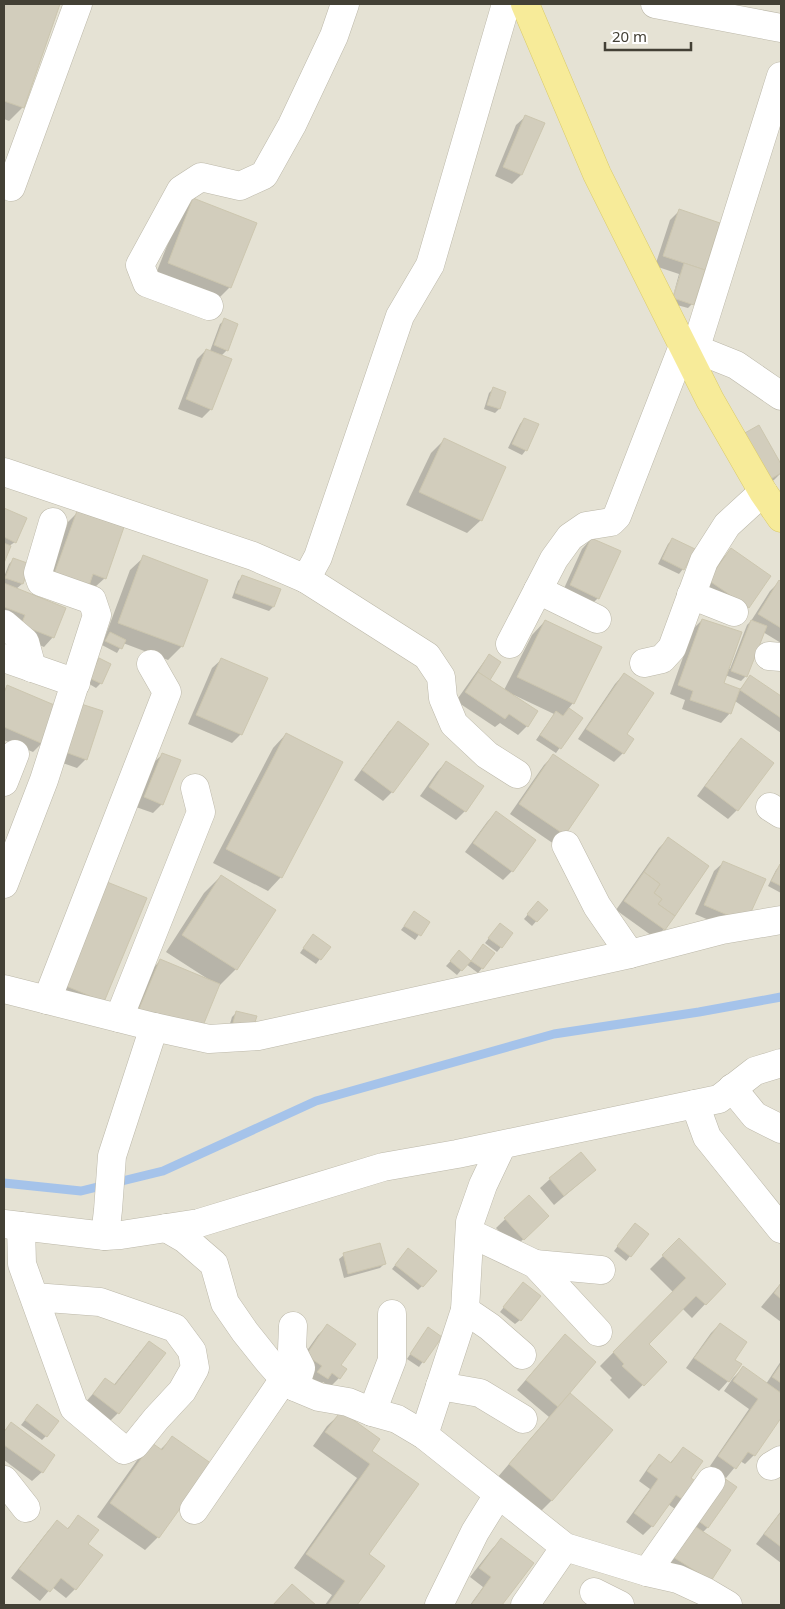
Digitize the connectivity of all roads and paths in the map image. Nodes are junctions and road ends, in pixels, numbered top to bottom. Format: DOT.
graph roads {
  1 [pos="78,4"];
  2 [pos="345,4"];
  3 [pos="506,4"];
  4 [pos="525,4"];
  5 [pos="655,4"];
  6 [pos="781,28"];
  7 [pos="781,76"];
  8 [pos="11,187"];
  9 [pos="209,306"];
  10 [pos="690,352"];
  11 [pos="781,396"];
  12 [pos="4,472"];
  13 [pos="763,492"];
  14 [pos="781,518"];
  15 [pos="53,522"];
  16 [pos="306,579"];
  17 [pos="538,590"];
  18 [pos="691,595"];
  19 [pos="734,612"];
  20 [pos="597,619"];
  21 [pos="4,624"];
  22 [pos="510,644"];
  23 [pos="4,658"];
  24 [pos="644,663"];
  25 [pos="151,664"];
  26 [pos="32,668"];
  27 [pos="76,683"];
  28 [pos="15,754"];
  29 [pos="517,774"];
  30 [pos="4,782"];
  31 [pos="195,788"];
  32 [pos="566,845"];
  33 [pos="4,884"];
  34 [pos="781,920"];
  35 [pos="630,954"];
  36 [pos="4,989"];
  37 [pos="47,1000"];
  38 [pos="119,1018"];
  39 [pos="154,1027"];
  40 [pos="781,1062"];
  41 [pos="732,1088"];
  42 [pos="694,1104"];
  43 [pos="781,1129"];
  44 [pos="502,1145"];
  45 [pos="12,1225"];
  46 [pos="166,1228"];
  47 [pos="781,1229"];
  48 [pos="470,1233"];
  49 [pos="105,1236"];
  50 [pos="535,1264"];
  51 [pos="601,1270"];
  52 [pos="34,1297"];
  53 [pos="465,1310"];
  54 [pos="392,1314"];
  55 [pos="293,1326"];
  56 [pos="598,1332"];
  57 [pos="522,1355"];
  58 [pos="290,1383"];
  59 [pos="440,1386"];
  60 [pos="372,1412"];
  61 [pos="523,1419"];
  62 [pos="424,1435"];
  63 [pos="4,1480"];
  64 [pos="711,1481"];
  65 [pos="498,1494"];
  66 [pos="26,1508"];
  67 [pos="194,1510"];
  68 [pos="565,1547"];
  69 [pos="647,1572"];
  70 [pos="594,1592"];
  71 [pos="439,1605"];
  72 [pos="525,1605"];
  73 [pos="620,1605"];
  74 [pos="728,1605"];
  1 -- 8 [label="street"];
  2 -- 9 [label="street"];
  3 -- 16 [label="street"];
  4 -- 10 [label="main road"];
  5 -- 6 [label="street"];
  7 -- 10 [label="street"];
  10 -- 11 [label="street"];
  10 -- 13 [label="main road"];
  10 -- 17 [label="street"];
  12 -- 16 [label="street"];
  13 -- 14 [label="main road"];
  13 -- 18 [label="street"];
  15 -- 27 [label="street"];
  16 -- 29 [label="street"];
  17 -- 20 [label="street"];
  17 -- 22 [label="street"];
  18 -- 19 [label="street"];
  18 -- 24 [label="street"];
  21 -- 26 [label="street"];
  23 -- 26 [label="street"];
  25 -- 37 [label="street"];
  26 -- 27 [label="street"];
  27 -- 33 [label="street"];
  28 -- 30 [label="street"];
  31 -- 38 [label="street"];
  32 -- 35 [label="street"];
  34 -- 35 [label="street"];
  35 -- 39 [label="street"];
  36 -- 37 [label="street"];
  37 -- 38 [label="street"];
  38 -- 39 [label="street"];
  39 -- 49 [label="street"];
  40 -- 41 [label="street"];
  41 -- 42 [label="street"];
  41 -- 43 [label="street"];
  42 -- 44 [label="street"];
  42 -- 47 [label="street"];
  44 -- 46 [label="street"];
  44 -- 48 [label="street"];
  45 -- 49 [label="street"];
  45 -- 52 [label="street"];
  46 -- 49 [label="street"];
  46 -- 58 [label="street"];
  48 -- 50 [label="street"];
  48 -- 53 [label="street"];
  50 -- 51 [label="street"];
  50 -- 56 [label="street"];
  52 -- 52 [label="street"];
  53 -- 57 [label="street"];
  53 -- 59 [label="street"];
  54 -- 60 [label="street"];
  55 -- 58 [label="street"];
  58 -- 60 [label="street"];
  58 -- 67 [label="street"];
  59 -- 61 [label="street"];
  59 -- 62 [label="street"];
  60 -- 62 [label="street"];
  62 -- 65 [label="street"];
  63 -- 66 [label="street"];
  64 -- 69 [label="street"];
  65 -- 68 [label="street"];
  65 -- 71 [label="street"];
  68 -- 69 [label="street"];
  68 -- 72 [label="street"];
  69 -- 74 [label="street"];
  70 -- 73 [label="street"];
}
